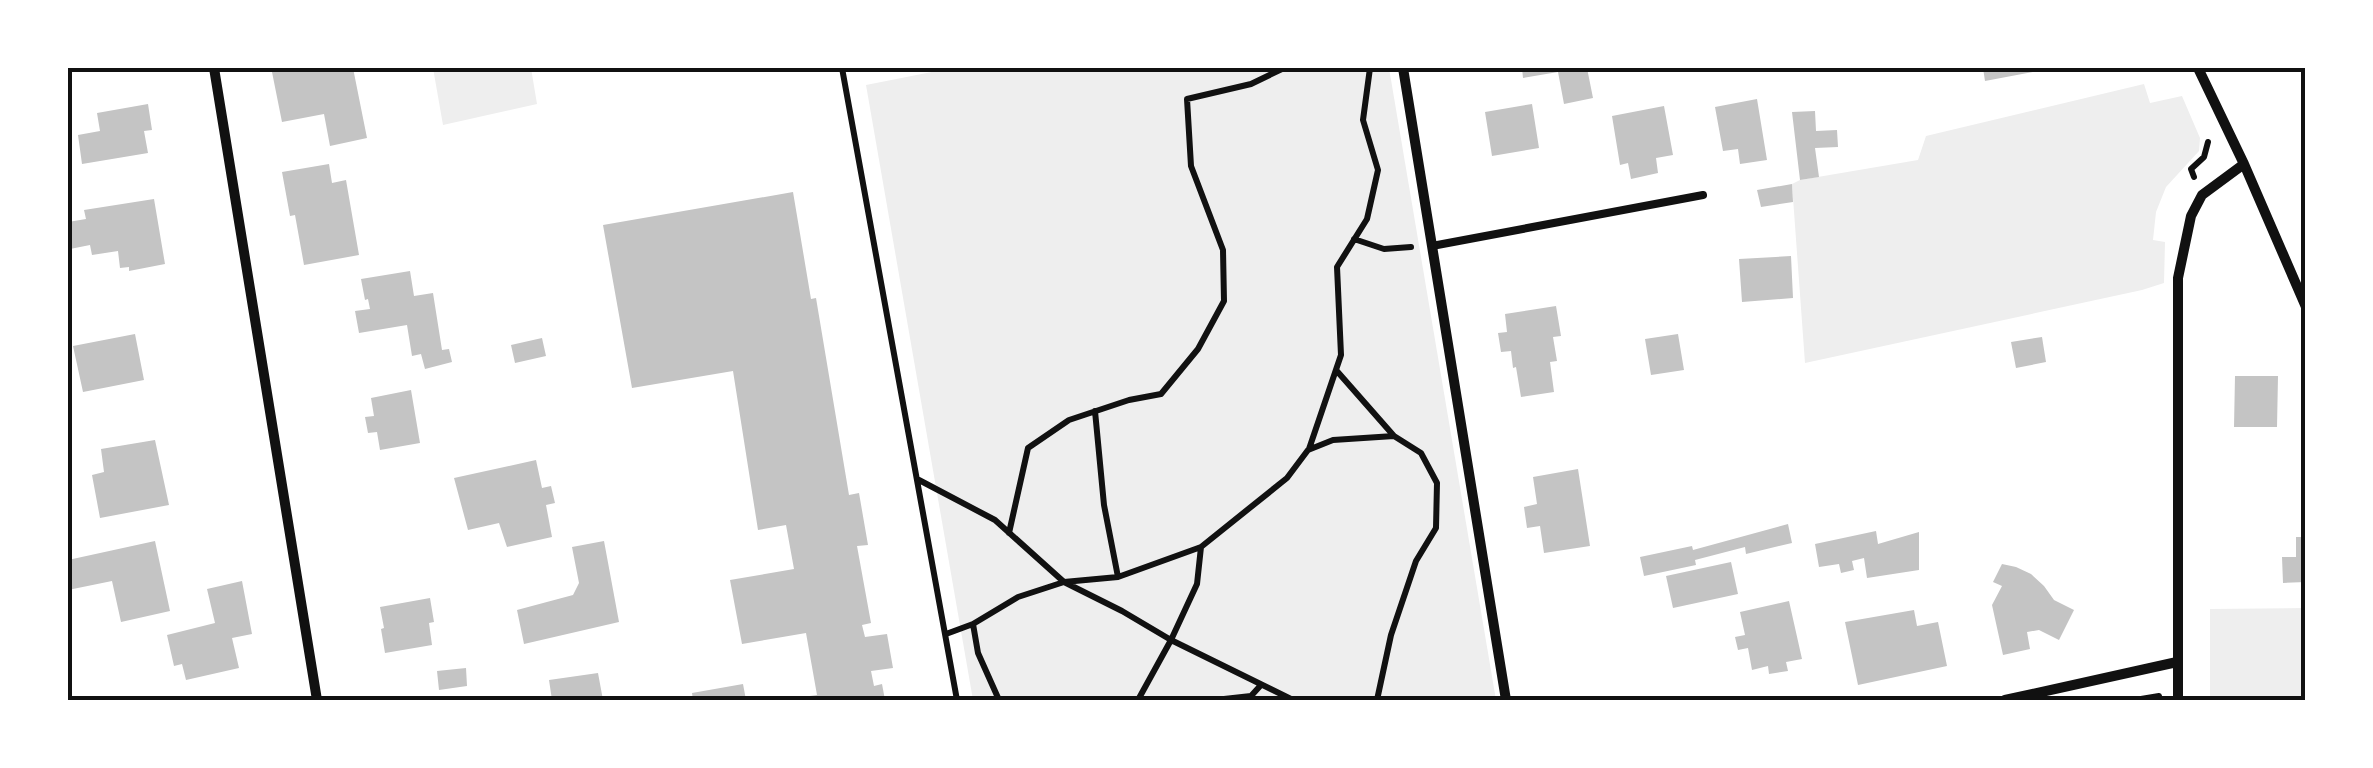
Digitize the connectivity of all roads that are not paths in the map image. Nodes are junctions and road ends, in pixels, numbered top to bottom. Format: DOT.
graph roads {
  1 [pos="214,68"];
  2 [pos="1404,68"];
  3 [pos="2198,68"];
  4 [pos="2244,164"];
  5 [pos="1702,196"];
  6 [pos="1432,246"];
  7 [pos="2306,307"];
  8 [pos="2177,662"];
  9 [pos="316,700"];
  10 [pos="1506,700"];
  11 [pos="2005,700"];
  12 [pos="2178,700"];
  1 -- 9 [label="street"];
  2 -- 6 [label="street"];
  3 -- 4 [label="street"];
  4 -- 7 [label="street"];
  4 -- 8 [label="street"];
  5 -- 6 [label="lane"];
  6 -- 10 [label="street"];
  8 -- 11 [label="street"];
  8 -- 12 [label="street"];
}
